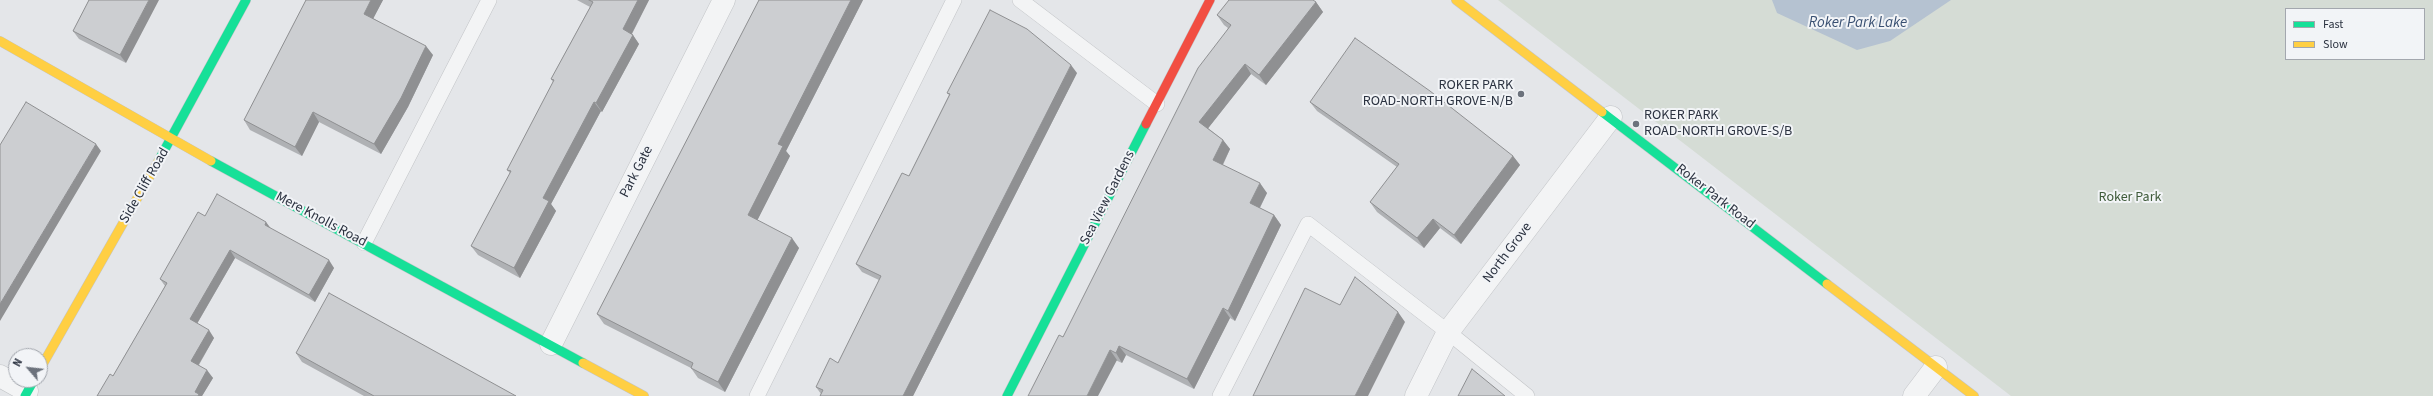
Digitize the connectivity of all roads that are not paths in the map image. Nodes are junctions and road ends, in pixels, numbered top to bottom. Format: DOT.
graph roads {
  1 [pos="246,0"];
  2 [pos="489,0"];
  3 [pos="724,0"];
  4 [pos="954,0"];
  5 [pos="1020,0"];
  6 [pos="1210,0"];
  7 [pos="1456,0"];
  8 [pos="0,41"];
  9 [pos="1157,104"];
  10 [pos="1611,117"];
  11 [pos="171,139"];
  12 [pos="364,243"];
  13 [pos="1448,332"];
  14 [pos="551,344"];
  15 [pos="48,355"];
  16 [pos="1936,367"];
  17 [pos="0,376"];
  18 [pos="29,389"];
  19 [pos="644,396"];
  20 [pos="757,396"];
  21 [pos="1007,396"];
  22 [pos="1220,396"];
  23 [pos="1416,396"];
  24 [pos="1527,396"];
  25 [pos="1914,396"];
  26 [pos="1974,396"];
  1 -- 11 [label="street, Side Cliff Road"];
  2 -- 12 [label="lane"];
  3 -- 14 [label="street, Park Gate"];
  4 -- 20 [label="lane"];
  5 -- 9 [label="lane"];
  6 -- 9 [label="street, Sea View Gardens"];
  7 -- 10 [label="street, Roker Park Road"];
  8 -- 11 [label="street, Mere Knolls Road"];
  9 -- 21 [label="street, Sea View Gardens"];
  10 -- 13 [label="street, North Grove"];
  10 -- 16 [label="street, Roker Park Road"];
  11 -- 12 [label="street, Mere Knolls Road"];
  11 -- 15 [label="street, Side Cliff Road"];
  12 -- 14 [label="street, Mere Knolls Road"];
  13 -- 22 [label="lane"];
  13 -- 23 [label="street, North Grove"];
  13 -- 24 [label="lane"];
  14 -- 19 [label="street, Mere Knolls Road"];
  16 -- 25 [label="street"];
  16 -- 26 [label="street, Roker Park Road"];
  17 -- 18 [label="street"];
}
